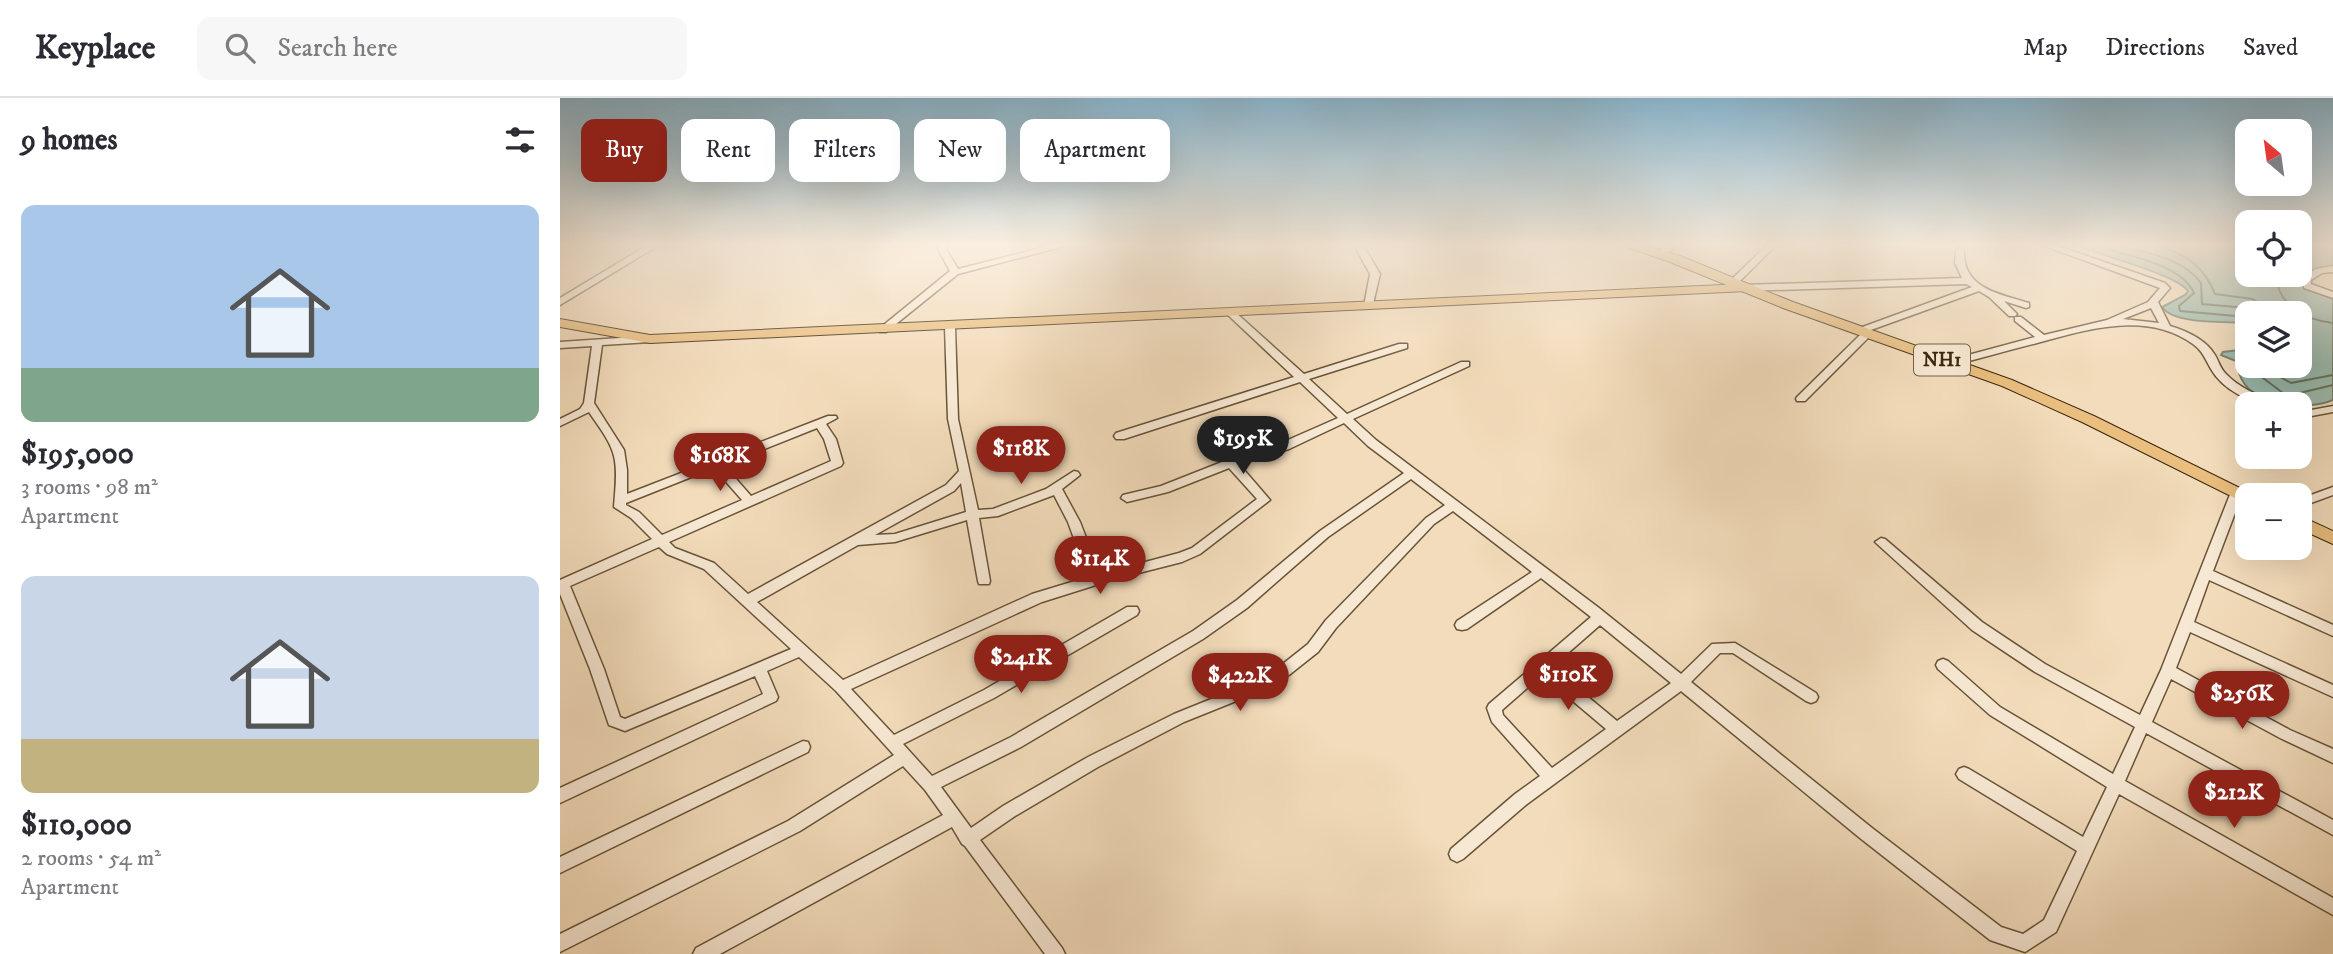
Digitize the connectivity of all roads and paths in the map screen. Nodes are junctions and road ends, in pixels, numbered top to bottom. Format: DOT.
graph roads {
  1 [pos="588,285"];
  2 [pos="939,285"];
  3 [pos="1373,285"];
  4 [pos="1671,285"];
  5 [pos="1738,285"];
  6 [pos="1741,285"];
  7 [pos="1974,285"];
  8 [pos="2161,285"];
  9 [pos="2307,285"];
  10 [pos="1979,288"];
  11 [pos="1990,294"];
  12 [pos="2333,295"];
  13 [pos="560,302"];
  14 [pos="2153,303"];
  15 [pos="2026,305"];
  16 [pos="1369,306"];
  17 [pos="1231,313"];
  18 [pos="560,323"];
  19 [pos="2108,323"];
  20 [pos="950,327"];
  21 [pos="2166,327"];
  22 [pos="883,330"];
  23 [pos="1863,332"];
  24 [pos="2042,338"];
  25 [pos="650,339"];
  26 [pos="597,343"];
  27 [pos="560,345"];
  28 [pos="1403,346"];
  29 [pos="1950,362"];
  30 [pos="1465,364"];
  31 [pos="1302,378"];
  32 [pos="2245,392"];
  33 [pos="1801,399"];
  34 [pos="589,403"];
  35 [pos="2333,409"];
  36 [pos="2312,413"];
  37 [pos="1345,417"];
  38 [pos="832,418"];
  39 [pos="560,423"];
  40 [pos="820,423"];
  41 [pos="1120,436"];
  42 [pos="1231,463"];
  43 [pos="717,464"];
  44 [pos="965,472"];
  45 [pos="1412,473"];
  46 [pos="1074,475"];
  47 [pos="1056,488"];
  48 [pos="2235,491"];
  49 [pos="2333,491"];
  50 [pos="1127,498"];
  51 [pos="2312,499"];
  52 [pos="620,501"];
  53 [pos="749,502"];
  54 [pos="1454,505"];
  55 [pos="2235,509"];
  56 [pos="974,514"];
  57 [pos="2312,528"];
  58 [pos="2333,538"];
  59 [pos="660,541"];
  60 [pos="853,542"];
  61 [pos="1881,542"];
  62 [pos="1541,572"];
  63 [pos="2205,573"];
  64 [pos="1096,580"];
  65 [pos="984,581"];
  66 [pos="562,585"];
  67 [pos="747,601"];
  68 [pos="1132,611"];
  69 [pos="1600,617"];
  70 [pos="2186,624"];
  71 [pos="1462,625"];
  72 [pos="2333,631"];
  73 [pos="800,651"];
  74 [pos="1943,665"];
  75 [pos="1542,667"];
  76 [pos="760,670"];
  77 [pos="2168,670"];
  78 [pos="1681,683"];
  79 [pos="841,687"];
  80 [pos="2333,691"];
  81 [pos="1811,697"];
  82 [pos="2144,723"];
  83 [pos="1616,729"];
  84 [pos="891,743"];
  85 [pos="803,747"];
  86 [pos="2333,756"];
  87 [pos="904,757"];
  88 [pos="1964,774"];
  89 [pos="1551,777"];
  90 [pos="2116,784"];
  91 [pos="930,785"];
  92 [pos="560,796"];
  93 [pos="953,818"];
  94 [pos="2333,828"];
  95 [pos="968,839"];
  96 [pos="2086,848"];
  97 [pos="1457,854"];
  98 [pos="560,865"];
  99 [pos="2333,907"];
  100 [pos="2037,934"];
  101 [pos="560,943"];
  102 [pos="702,954"];
  103 [pos="1056,954"];
  104 [pos="2032,954"];
  1 -- 13 [label="street"];
  2 -- 22 [label="street"];
  3 -- 16 [label="street"];
  4 -- 16 [label="main road"];
  5 -- 6 [label="street"];
  5 -- 23 [label="highway, NH1"];
  7 -- 10 [label="street"];
  8 -- 14 [label="street"];
  9 -- 12 [label="street"];
  10 -- 11 [label="street"];
  10 -- 23 [label="street"];
  11 -- 15 [label="street"];
  11 -- 24 [label="street"];
  14 -- 19 [label="street"];
  14 -- 21 [label="street"];
  16 -- 17 [label="main road"];
  17 -- 20 [label="main road"];
  17 -- 31 [label="street"];
  18 -- 25 [label="main road"];
  19 -- 21 [label="street"];
  19 -- 24 [label="street"];
  20 -- 22 [label="main road"];
  20 -- 44 [label="street"];
  21 -- 32 [label="street"];
  22 -- 25 [label="main road"];
  23 -- 29 [label="highway, NH1"];
  23 -- 33 [label="street"];
  24 -- 29 [label="street"];
  25 -- 26 [label="street"];
  26 -- 27 [label="street"];
  26 -- 34 [label="street"];
  28 -- 31 [label="street"];
  29 -- 48 [label="highway, NH1"];
  30 -- 37 [label="street"];
  31 -- 37 [label="street"];
  31 -- 41 [label="street"];
  34 -- 39 [label="street"];
  34 -- 52 [label="street"];
  35 -- 36 [label="street"];
  37 -- 42 [label="street"];
  37 -- 45 [label="street"];
  38 -- 40 [label="street"];
  40 -- 43 [label="street"];
  40 -- 53 [label="street"];
  42 -- 50 [label="street"];
  42 -- 64 [label="street"];
  43 -- 52 [label="street"];
  43 -- 53 [label="street"];
  44 -- 56 [label="street"];
  44 -- 60 [label="street"];
  45 -- 54 [label="street"];
  45 -- 91 [label="street"];
  46 -- 47 [label="street"];
  47 -- 56 [label="street"];
  47 -- 64 [label="street"];
  49 -- 51 [label="street"];
  52 -- 59 [label="street"];
  53 -- 59 [label="street"];
  54 -- 62 [label="street"];
  54 -- 95 [label="street"];
  55 -- 63 [label="street"];
  56 -- 60 [label="street"];
  56 -- 65 [label="street"];
  57 -- 58 [label="highway"];
  59 -- 66 [label="street"];
  59 -- 67 [label="street"];
  60 -- 67 [label="street"];
  61 -- 82 [label="street"];
  62 -- 69 [label="street"];
  62 -- 71 [label="street"];
  63 -- 70 [label="street"];
  63 -- 72 [label="street"];
  64 -- 79 [label="street"];
  66 -- 76 [label="street"];
  67 -- 73 [label="street"];
  68 -- 84 [label="street"];
  69 -- 75 [label="street"];
  69 -- 78 [label="street"];
  70 -- 77 [label="street"];
  70 -- 80 [label="street"];
  73 -- 76 [label="street"];
  73 -- 79 [label="street"];
  74 -- 90 [label="street"];
  75 -- 83 [label="street"];
  75 -- 89 [label="street"];
  76 -- 92 [label="street"];
  77 -- 82 [label="street"];
  77 -- 86 [label="street"];
  78 -- 81 [label="street"];
  78 -- 83 [label="street"];
  78 -- 100 [label="street"];
  79 -- 84 [label="street"];
  82 -- 90 [label="street"];
  82 -- 94 [label="street"];
  83 -- 89 [label="street"];
  84 -- 87 [label="street"];
  85 -- 98 [label="street"];
  87 -- 91 [label="street"];
  87 -- 101 [label="street"];
  88 -- 96 [label="street"];
  89 -- 97 [label="street"];
  90 -- 96 [label="street"];
  90 -- 99 [label="street"];
  91 -- 93 [label="street"];
  93 -- 95 [label="street"];
  93 -- 102 [label="street"];
  95 -- 103 [label="street"];
  96 -- 100 [label="street"];
  100 -- 104 [label="street"];
}
